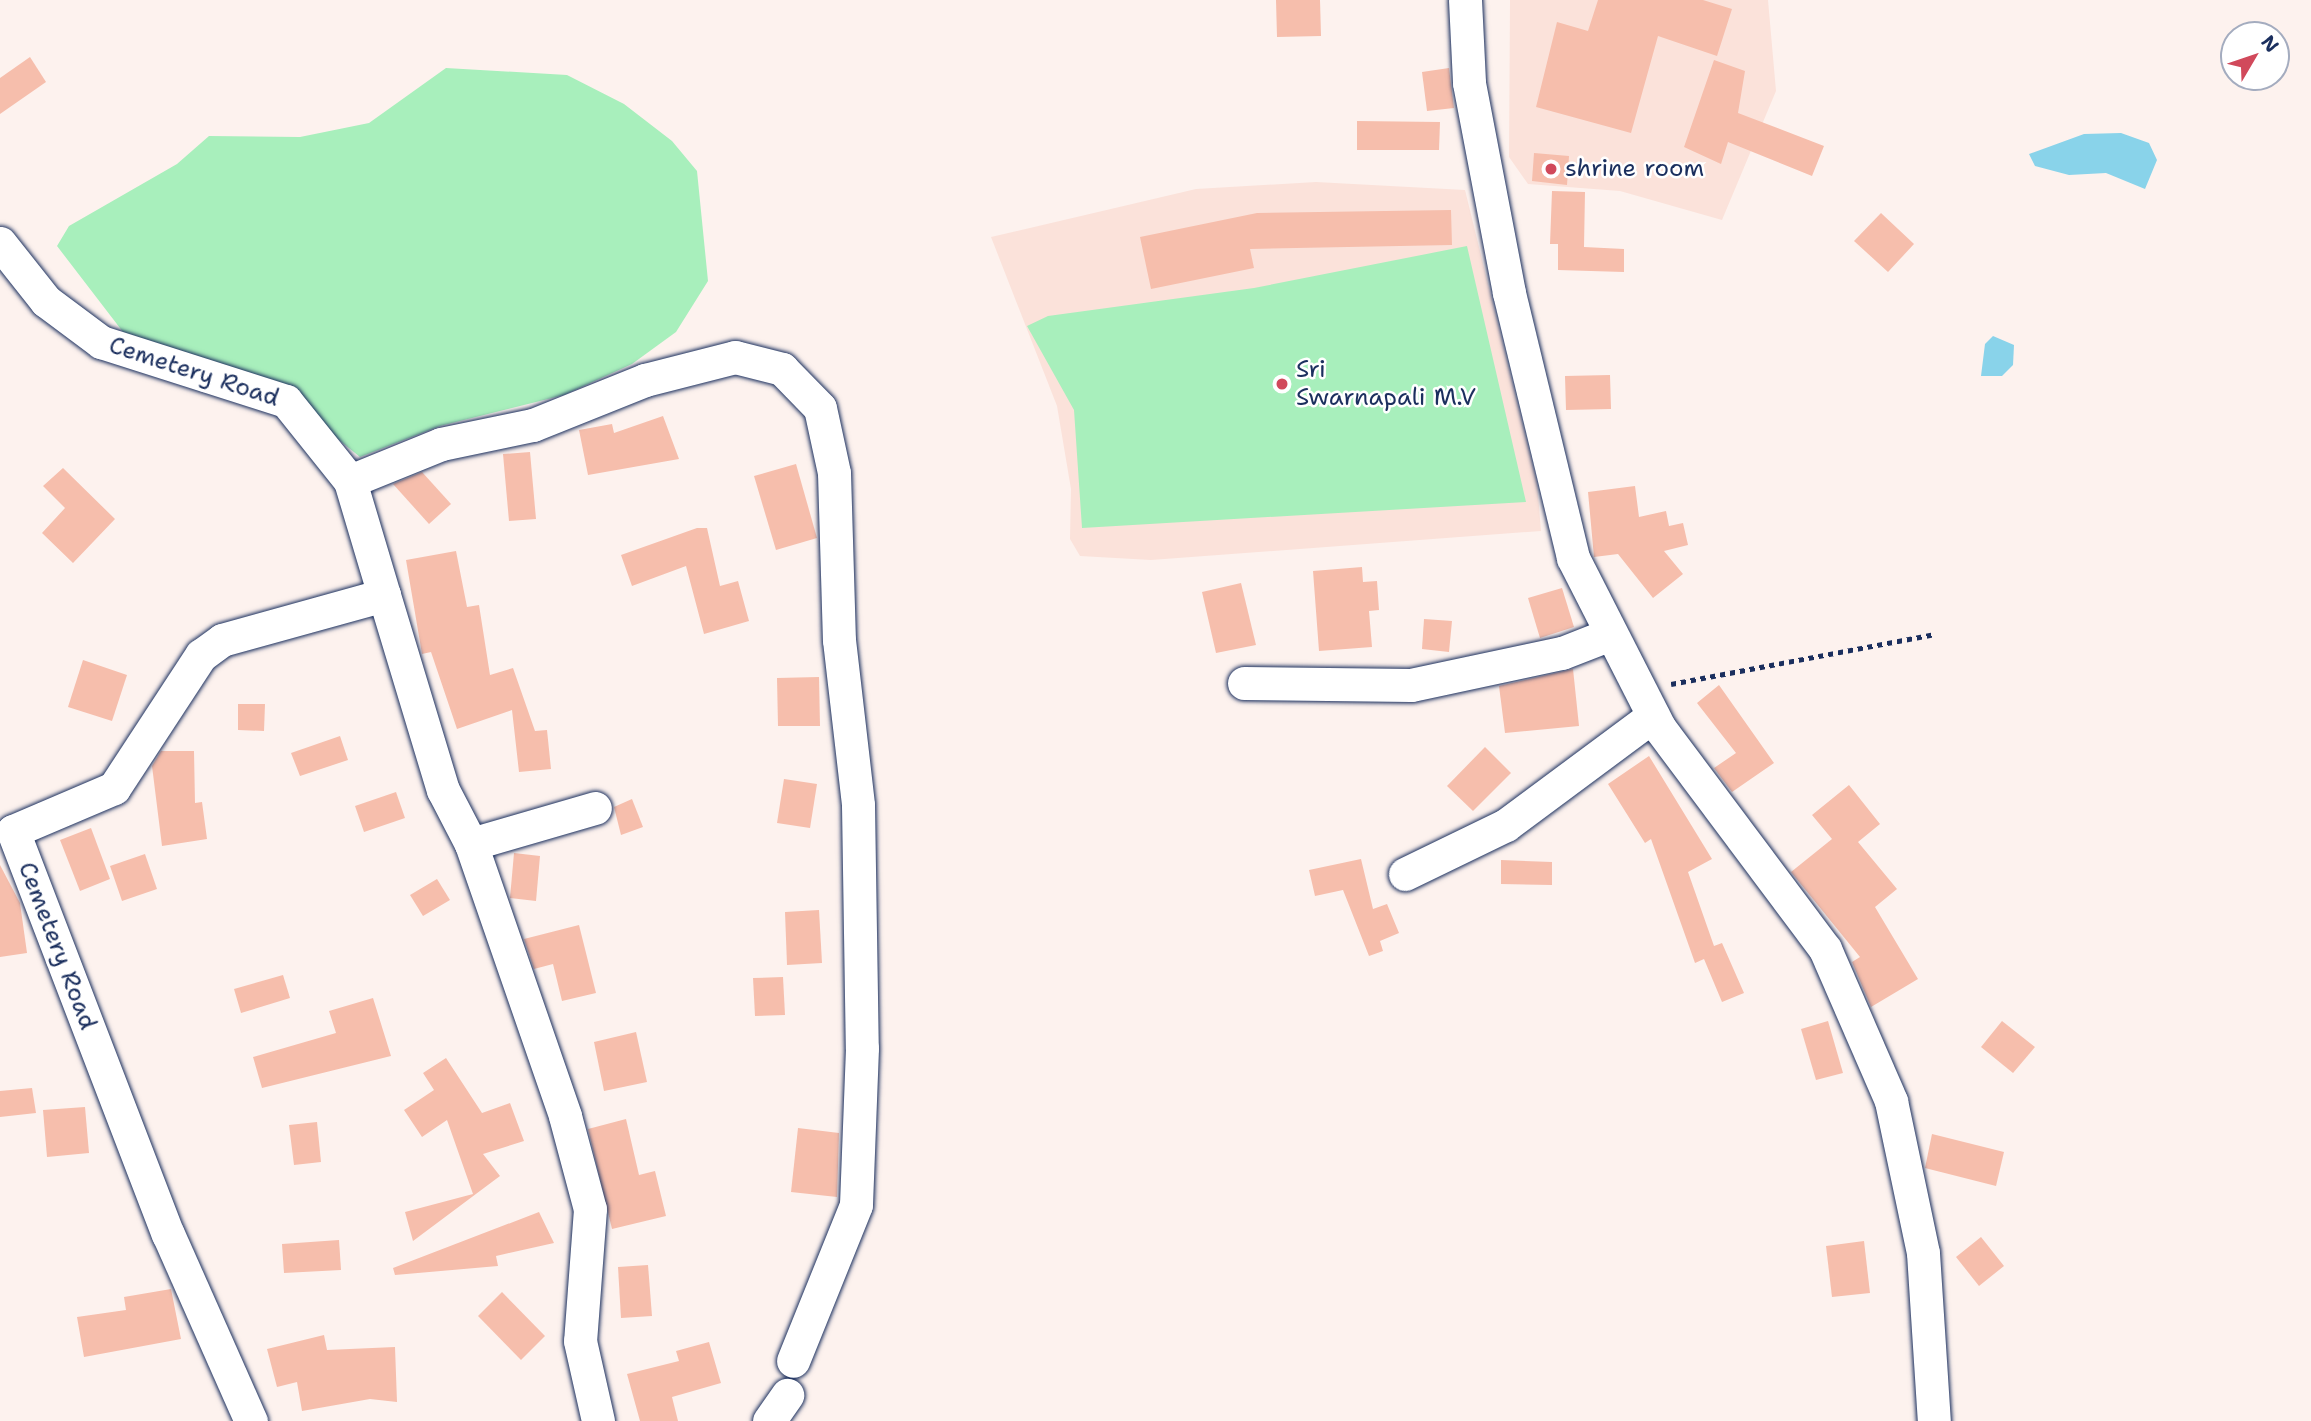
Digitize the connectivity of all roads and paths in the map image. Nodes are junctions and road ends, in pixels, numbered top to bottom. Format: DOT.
graph roads {
  1 [pos="1465,0"];
  2 [pos="0,243"];
  3 [pos="350,481"];
  4 [pos="384,595"];
  5 [pos="1935,634"];
  6 [pos="1608,635"];
  7 [pos="1244,683"];
  8 [pos="1647,705"];
  9 [pos="596,808"];
  10 [pos="4,828"];
  11 [pos="471,844"];
  12 [pos="1405,874"];
  13 [pos="793,1361"];
  14 [pos="251,1421"];
  15 [pos="598,1421"];
  16 [pos="1934,1421"];
  1 -- 6 [label="street"];
  2 -- 3 [label="street, Cemetery Road"];
  3 -- 4 [label="street, Cemetery Road"];
  3 -- 13 [label="street"];
  4 -- 10 [label="street, Cemetery Road"];
  4 -- 11 [label="street"];
  5 -- 8 [label="path"];
  6 -- 7 [label="street"];
  6 -- 8 [label="street"];
  8 -- 12 [label="street"];
  8 -- 16 [label="street"];
  9 -- 11 [label="street"];
  10 -- 14 [label="street, Cemetery Road"];
  11 -- 15 [label="street"];
}
